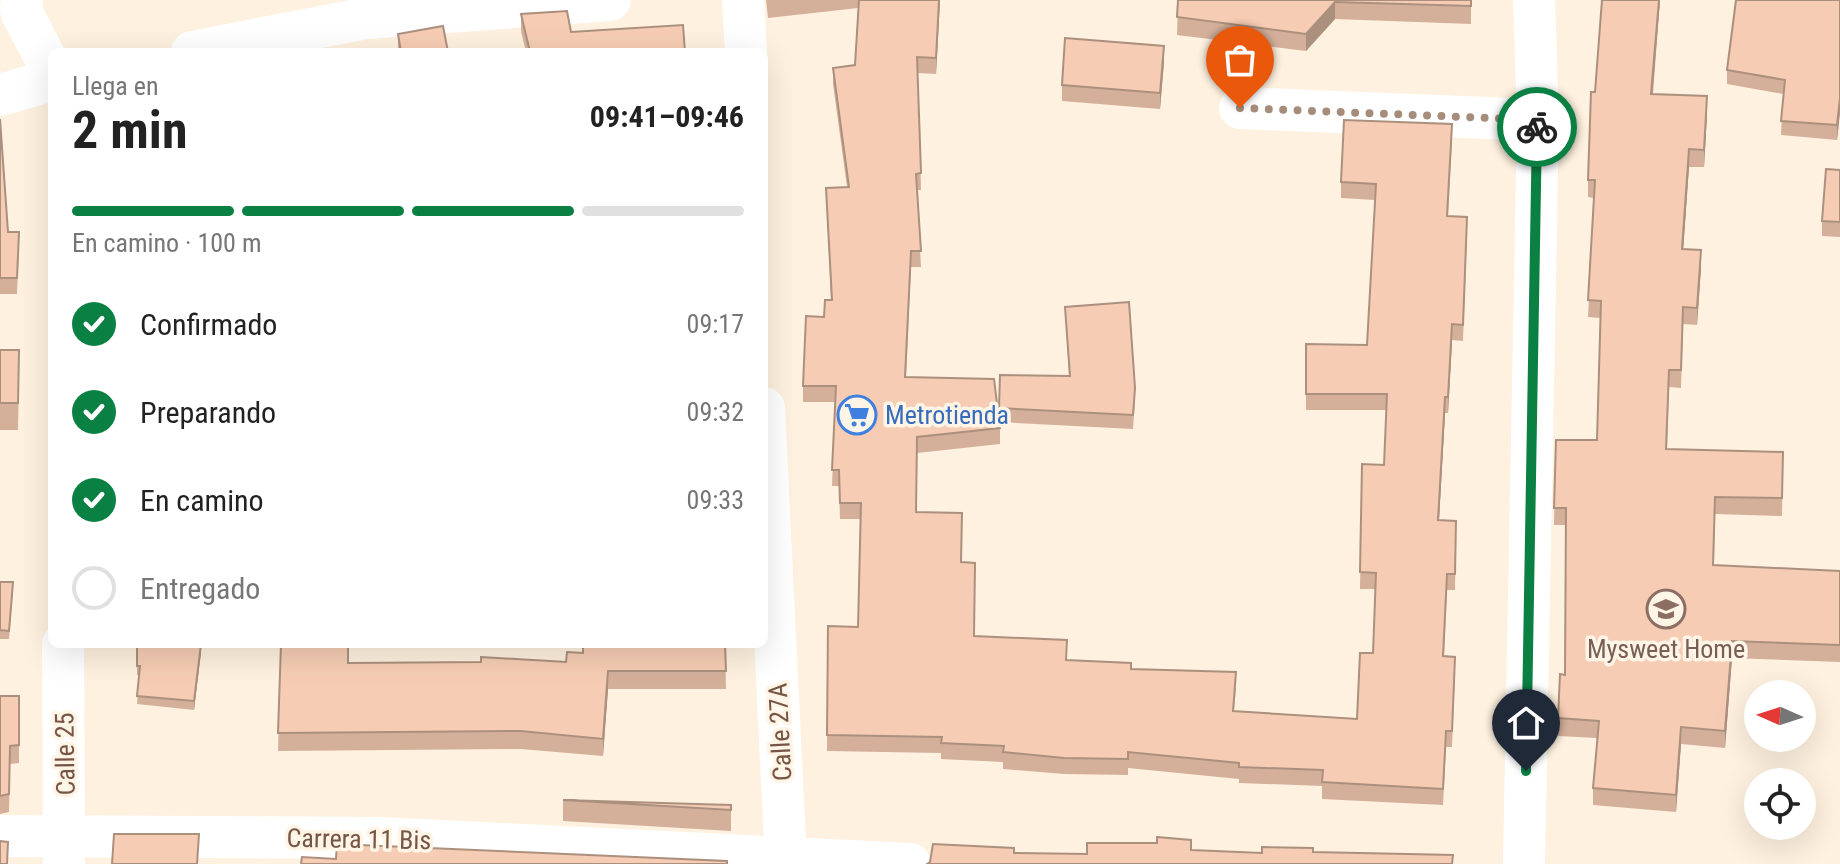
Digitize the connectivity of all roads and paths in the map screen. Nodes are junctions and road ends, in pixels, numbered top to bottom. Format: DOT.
graph roads {
  1 [pos="22,0"];
  2 [pos="610,0"];
  3 [pos="743,0"];
  4 [pos="1534,0"];
  5 [pos="368,9"];
  6 [pos="208,48"];
  7 [pos="746,48"];
  8 [pos="48,63"];
  9 [pos="48,81"];
  10 [pos="0,95"];
  11 [pos="1240,108"];
  12 [pos="1538,120"];
  13 [pos="768,487"];
  14 [pos="63,648"];
  15 [pos="0,836"];
  16 [pos="65,850"];
  17 [pos="787,861"];
  18 [pos="910,864"];
  19 [pos="1524,864"];
  1 -- 8 [label="street"];
  2 -- 5 [label="street"];
  3 -- 7 [label="street"];
  4 -- 12 [label="street"];
  5 -- 6 [label="street"];
  9 -- 10 [label="street"];
  11 -- 12 [label="street"];
  12 -- 19 [label="street"];
  13 -- 17 [label="street, Calle 27A"];
  14 -- 16 [label="street, Calle 25"];
  15 -- 16 [label="street, Carrera 11 Bis"];
  16 -- 17 [label="street, Carrera 11 Bis"];
  17 -- 18 [label="street, Carrera 11 Bis"];
}
